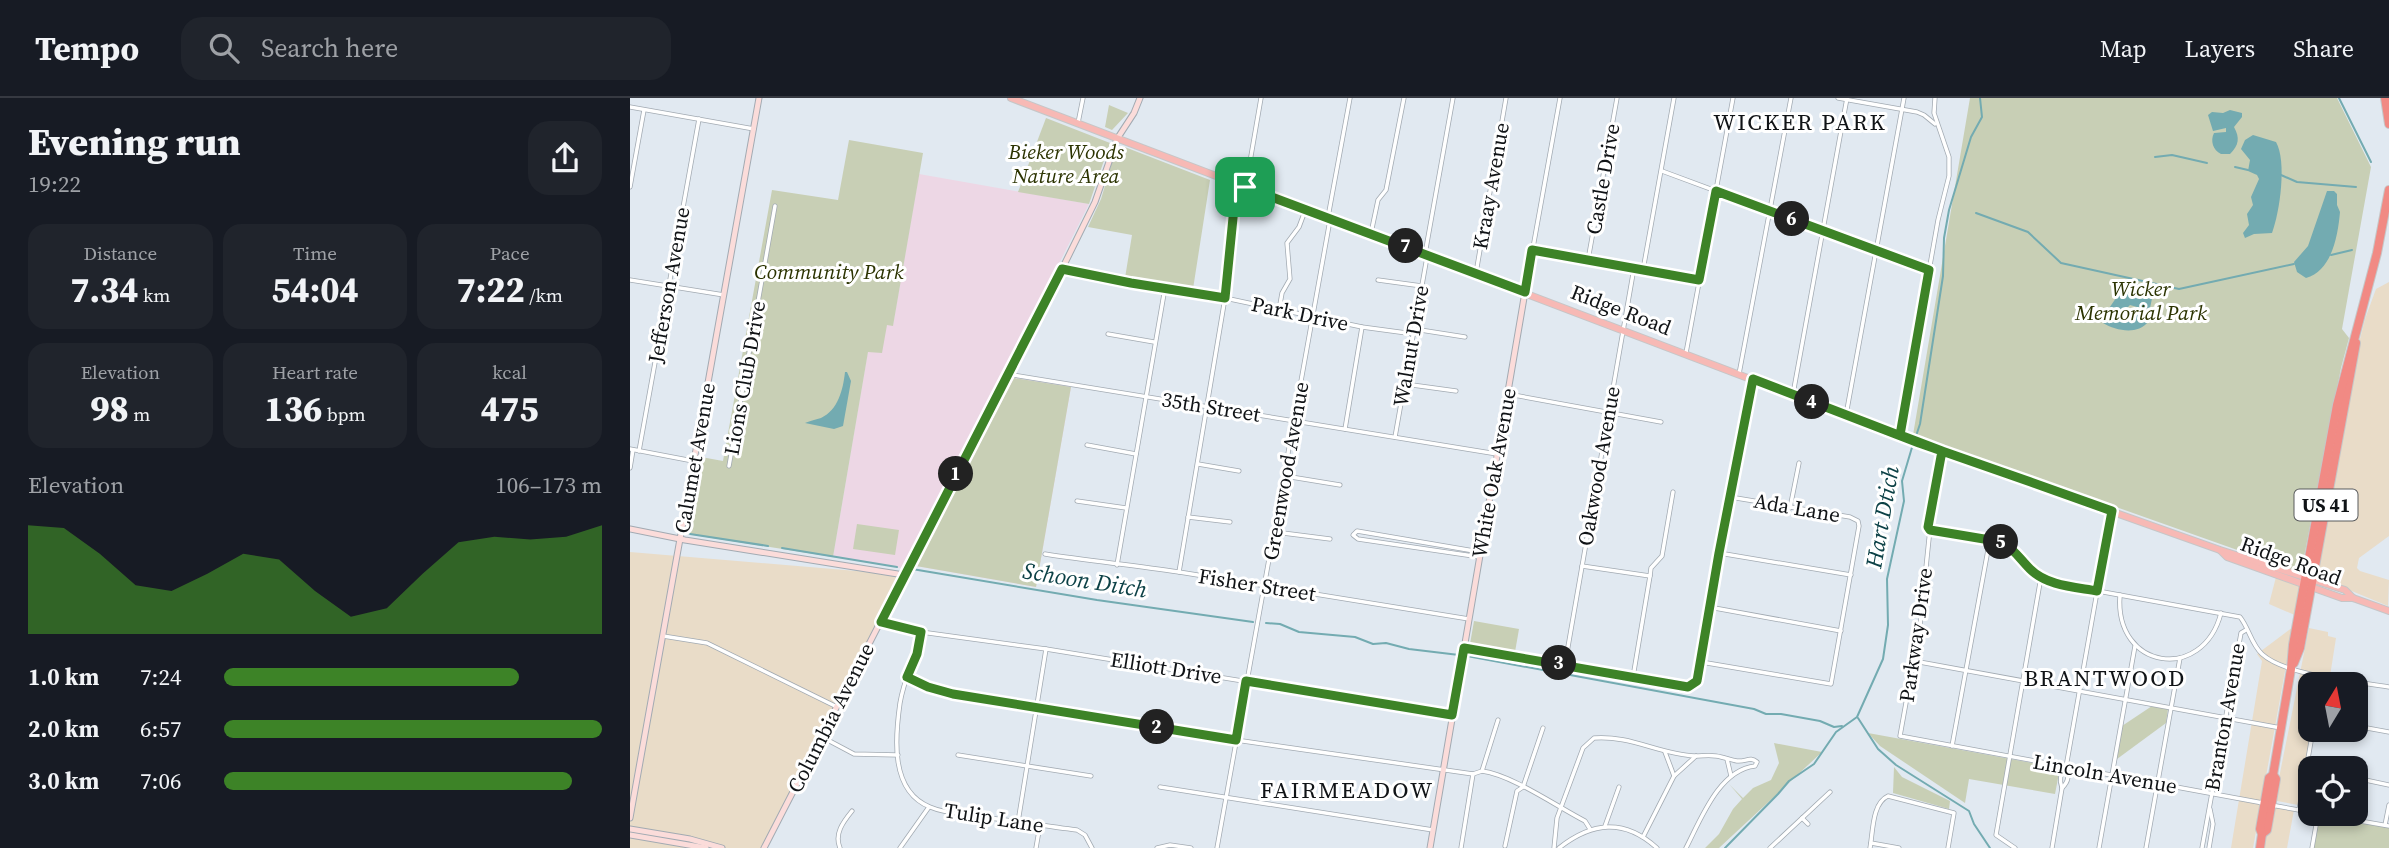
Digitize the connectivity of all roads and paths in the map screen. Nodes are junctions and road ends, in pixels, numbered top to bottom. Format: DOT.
graph roads {
  1 [pos="760,98"];
  2 [pos="1011,98"];
  3 [pos="1083,98"];
  4 [pos="1140,98"];
  5 [pos="1261,98"];
  6 [pos="1350,98"];
  7 [pos="1404,98"];
  8 [pos="1453,98"];
  9 [pos="1506,98"];
  10 [pos="1560,98"];
  11 [pos="1617,98"];
  12 [pos="1674,98"];
  13 [pos="1733,98"];
  14 [pos="1791,98"];
  15 [pos="1838,98"];
  16 [pos="1904,98"];
  17 [pos="1935,98"];
  18 [pos="2385,98"];
  19 [pos="1847,99"];
  20 [pos="1032,102"];
  21 [pos="630,107"];
  22 [pos="1902,109"];
  23 [pos="644,110"];
  24 [pos="699,119"];
  25 [pos="1078,124"];
  26 [pos="2389,124"];
  27 [pos="1937,126"];
  28 [pos="754,129"];
  29 [pos="1117,139"];
  30 [pos="1662,171"];
  31 [pos="630,187"];
  32 [pos="1245,187"];
  33 [pos="2389,190"];
  34 [pos="1716,191"];
  35 [pos="775,206"];
  36 [pos="1306,209"];
  37 [pos="1770,211"];
  38 [pos="1329,218"];
  39 [pos="1823,231"];
  40 [pos="1371,233"];
  41 [pos="1532,250"];
  42 [pos="1876,250"];
  43 [pos="1426,254"];
  44 [pos="1588,260"];
  45 [pos="1634,268"];
  46 [pos="1062,269"];
  47 [pos="1643,270"];
  48 [pos="1929,270"];
  49 [pos="1476,274"];
  50 [pos="630,280"];
  51 [pos="1378,280"];
  52 [pos="1699,280"];
  53 [pos="669,286"];
  54 [pos="1422,286"];
  55 [pos="1165,288"];
  56 [pos="1525,292"];
  57 [pos="724,295"];
  58 [pos="1225,298"];
  59 [pos="1279,310"];
  60 [pos="1313,318"];
  61 [pos="1363,327"];
  62 [pos="1622,329"];
  63 [pos="1414,331"];
  64 [pos="1108,334"];
  65 [pos="1465,337"];
  66 [pos="1155,342"];
  67 [pos="1686,353"];
  68 [pos="1007,374"];
  69 [pos="1739,374"];
  70 [pos="1753,379"];
  71 [pos="1405,383"];
  72 [pos="1456,391"];
  73 [pos="1508,394"];
  74 [pos="1793,394"];
  75 [pos="1146,396"];
  76 [pos="1208,406"];
  77 [pos="1609,413"];
  78 [pos="1846,415"];
  79 [pos="1295,420"];
  80 [pos="1661,422"];
  81 [pos="1345,429"];
  82 [pos="1395,437"];
  83 [pos="1904,437"];
  84 [pos="1087,445"];
  85 [pos="634,450"];
  86 [pos="1942,451"];
  87 [pos="1136,454"];
  88 [pos="1497,454"];
  89 [pos="694,461"];
  90 [pos="1799,463"];
  91 [pos="1198,464"];
  92 [pos="729,466"];
  93 [pos="630,468"];
  94 [pos="1239,471"];
  95 [pos="1285,476"];
  96 [pos="1340,485"];
  97 [pos="1673,492"];
  98 [pos="1730,497"];
  99 [pos="1077,500"];
  100 [pos="1126,508"];
  101 [pos="1790,508"];
  102 [pos="2112,511"];
  103 [pos="1188,517"];
  104 [pos="1230,522"];
  105 [pos="630,529"];
  106 [pos="1930,530"];
  107 [pos="1275,531"];
  108 [pos="680,539"];
  109 [pos="1330,539"];
  110 [pos="1990,539"];
  111 [pos="1719,553"];
  112 [pos="1045,554"];
  113 [pos="1480,555"];
  114 [pos="1117,565"];
  115 [pos="1582,566"];
  116 [pos="1178,572"];
  117 [pos="904,575"];
  118 [pos="1851,575"];
  119 [pos="1650,576"];
  120 [pos="2041,577"];
  121 [pos="2308,583"];
  122 [pos="1265,586"];
  123 [pos="2097,591"];
  124 [pos="2120,595"];
  125 [pos="1709,607"];
  126 [pos="2389,611"];
  127 [pos="2221,613"];
  128 [pos="1469,618"];
  129 [pos="881,622"];
  130 [pos="2246,630"];
  131 [pos="1841,631"];
  132 [pos="921,632"];
  133 [pos="663,636"];
  134 [pos="2135,646"];
  135 [pos="1464,648"];
  136 [pos="1046,649"];
  137 [pos="2180,658"];
  138 [pos="1914,661"];
  139 [pos="1700,662"];
  140 [pos="1565,664"];
  141 [pos="2291,669"];
  142 [pos="1966,670"];
  143 [pos="2307,672"];
  144 [pos="907,677"];
  145 [pos="1633,677"];
  146 [pos="1246,681"];
  147 [pos="2023,681"];
  148 [pos="2368,683"];
  149 [pos="2389,687"];
  150 [pos="2080,690"];
  151 [pos="2125,699"];
  152 [pos="837,707"];
  153 [pos="2171,707"];
  154 [pos="1036,708"];
  155 [pos="1452,715"];
  156 [pos="2225,718"];
  157 [pos="1498,720"];
  158 [pos="1543,728"];
  159 [pos="2281,728"];
  160 [pos="2368,728"];
  161 [pos="2389,732"];
  162 [pos="1900,736"];
  163 [pos="821,737"];
  164 [pos="1236,740"];
  165 [pos="1952,746"];
  166 [pos="1665,752"];
  167 [pos="898,755"];
  168 [pos="958,755"];
  169 [pos="1697,756"];
  170 [pos="2009,757"];
  171 [pos="1727,759"];
  172 [pos="1026,766"];
  173 [pos="2066,767"];
  174 [pos="1444,771"];
  175 [pos="1482,771"];
  176 [pos="1474,774"];
  177 [pos="2111,775"];
  178 [pos="1091,776"];
  179 [pos="1674,776"];
  180 [pos="1731,776"];
  181 [pos="2368,781"];
  182 [pos="2158,784"];
  183 [pos="2389,785"];
  184 [pos="1160,787"];
  185 [pos="1523,787"];
  186 [pos="1619,787"];
  187 [pos="1830,792"];
  188 [pos="2211,793"];
  189 [pos="1226,797"];
  190 [pos="2268,804"];
  191 [pos="2389,805"];
  192 [pos="929,807"];
  193 [pos="2209,807"];
  194 [pos="1561,809"];
  195 [pos="2298,810"];
  196 [pos="852,811"];
  197 [pos="630,818"];
  198 [pos="1802,818"];
  199 [pos="1018,822"];
  200 [pos="2368,823"];
  201 [pos="1808,824"];
  202 [pos="1040,825"];
  203 [pos="1605,826"];
  204 [pos="2317,826"];
  205 [pos="2387,826"];
  206 [pos="630,829"];
  207 [pos="1590,829"];
  208 [pos="1433,830"];
  209 [pos="630,835"];
  210 [pos="1643,837"];
  211 [pos="1505,846"];
  212 [pos="1871,846"];
  213 [pos="1159,847"];
  214 [pos="706,848"];
  215 [pos="722,848"];
  216 [pos="764,848"];
  217 [pos="841,848"];
  218 [pos="900,848"];
  219 [pos="1036,848"];
  220 [pos="1092,848"];
  221 [pos="1191,848"];
  222 [pos="1217,848"];
  223 [pos="1430,848"];
  224 [pos="1461,848"];
  225 [pos="1557,848"];
  226 [pos="1657,848"];
  227 [pos="1686,848"];
  228 [pos="1770,848"];
  229 [pos="1899,848"];
  230 [pos="1948,848"];
  231 [pos="2015,848"];
  232 [pos="2052,848"];
  233 [pos="2099,848"];
  234 [pos="2146,848"];
  235 [pos="2202,848"];
  236 [pos="2209,848"];
  237 [pos="2260,848"];
  238 [pos="2312,848"];
  1 -- 28 [label="street, Calumet Avenue"];
  2 -- 20 [label="main road, Ridge Road"];
  3 -- 25 [label="street"];
  4 -- 29 [label="street, Columbia Avenue"];
  5 -- 32 [label="street"];
  6 -- 38 [label="street, Greenwood Avenue"];
  7 -- 40 [label="street"];
  8 -- 43 [label="street, Walnut Drive"];
  9 -- 49 [label="street, Kraay Avenue"];
  10 -- 41 [label="street, White Oak Avenue"];
  11 -- 44 [label="street, Castle Drive"];
  12 -- 30 [label="street"];
  13 -- 34 [label="street"];
  14 -- 37 [label="street"];
  15 -- 19 [label="street"];
  16 -- 22 [label="street"];
  17 -- 27 [label="street"];
  18 -- 26 [label="highway"];
  19 -- 22 [label="street"];
  19 -- 39 [label="street"];
  20 -- 25 [label="main road, Ridge Road"];
  21 -- 23 [label="street"];
  22 -- 27 [label="street"];
  22 -- 42 [label="street"];
  23 -- 24 [label="street"];
  23 -- 31 [label="street"];
  24 -- 28 [label="street"];
  24 -- 53 [label="street, Jefferson Avenue"];
  25 -- 29 [label="main road, Ridge Road"];
  27 -- 48 [label="street"];
  28 -- 57 [label="street, Calumet Avenue"];
  29 -- 32 [label="main road, Ridge Road"];
  29 -- 46 [label="street, Columbia Avenue"];
  30 -- 34 [label="street"];
  30 -- 47 [label="street"];
  32 -- 36 [label="main road, Ridge Road"];
  32 -- 58 [label="street"];
  33 -- 121 [label="highway, US 41"];
  34 -- 37 [label="street"];
  34 -- 52 [label="street"];
  35 -- 92 [label="street, Lions Club Drive"];
  36 -- 38 [label="main road, Ridge Road"];
  36 -- 59 [label="street"];
  37 -- 39 [label="street"];
  37 -- 69 [label="street"];
  38 -- 40 [label="main road, Ridge Road"];
  38 -- 60 [label="street, Greenwood Avenue"];
  39 -- 42 [label="street"];
  39 -- 74 [label="street"];
  40 -- 43 [label="main road, Ridge Road"];
  41 -- 44 [label="street"];
  41 -- 56 [label="street, White Oak Avenue"];
  42 -- 48 [label="street"];
  42 -- 78 [label="street"];
  43 -- 49 [label="main road, Ridge Road"];
  43 -- 54 [label="street, Walnut Drive"];
  44 -- 45 [label="street"];
  45 -- 47 [label="street"];
  45 -- 62 [label="street, Oakwood Avenue"];
  46 -- 55 [label="street, Park Drive"];
  46 -- 68 [label="street, Columbia Avenue"];
  47 -- 52 [label="street"];
  48 -- 83 [label="street"];
  49 -- 56 [label="main road, Ridge Road"];
  50 -- 53 [label="street"];
  51 -- 54 [label="street"];
  52 -- 67 [label="street"];
  53 -- 57 [label="street"];
  53 -- 85 [label="street, Jefferson Avenue"];
  54 -- 63 [label="street, Walnut Drive"];
  55 -- 58 [label="street, Park Drive"];
  55 -- 66 [label="street"];
  56 -- 62 [label="main road, Ridge Road"];
  56 -- 73 [label="street, White Oak Avenue"];
  57 -- 89 [label="street, Calumet Avenue"];
  58 -- 59 [label="street, Park Drive"];
  58 -- 76 [label="street"];
  59 -- 60 [label="street, Park Drive"];
  60 -- 61 [label="street, Park Drive"];
  60 -- 79 [label="street, Greenwood Avenue"];
  61 -- 63 [label="street, Park Drive"];
  61 -- 81 [label="street"];
  62 -- 67 [label="main road, Ridge Road"];
  62 -- 77 [label="street, Oakwood Avenue"];
  63 -- 65 [label="street, Park Drive"];
  63 -- 71 [label="street, Walnut Drive"];
  64 -- 66 [label="street"];
  66 -- 75 [label="street"];
  67 -- 69 [label="main road, Ridge Road"];
  68 -- 75 [label="street, 35th Street"];
  68 -- 117 [label="street, Columbia Avenue"];
  69 -- 70 [label="main road, Ridge Road"];
  70 -- 74 [label="main road, Ridge Road"];
  70 -- 98 [label="street"];
  71 -- 72 [label="street"];
  71 -- 82 [label="street, Walnut Drive"];
  73 -- 77 [label="street"];
  73 -- 88 [label="street, White Oak Avenue"];
  74 -- 78 [label="main road, Ridge Road"];
  75 -- 76 [label="street, 35th Street"];
  75 -- 87 [label="street"];
  76 -- 79 [label="street, 35th Street"];
  76 -- 91 [label="street"];
  77 -- 80 [label="street"];
  77 -- 115 [label="street, Oakwood Avenue"];
  78 -- 83 [label="main road, Ridge Road"];
  79 -- 81 [label="street, 35th Street"];
  79 -- 95 [label="street, Greenwood Avenue"];
  81 -- 82 [label="street, 35th Street"];
  82 -- 88 [label="street, 35th Street"];
  83 -- 86 [label="main road, Ridge Road"];
  84 -- 87 [label="street"];
  85 -- 89 [label="street"];
  85 -- 93 [label="street, Jefferson Avenue"];
  86 -- 102 [label="main road, Ridge Road"];
  86 -- 106 [label="street, Parkway Drive"];
  87 -- 100 [label="street"];
  88 -- 113 [label="street, White Oak Avenue"];
  89 -- 108 [label="street, Calumet Avenue"];
  90 -- 101 [label="street"];
  91 -- 94 [label="street"];
  91 -- 103 [label="street"];
  95 -- 96 [label="street"];
  95 -- 107 [label="street, Greenwood Avenue"];
  97 -- 119 [label="street"];
  98 -- 101 [label="street, Ada Lane"];
  98 -- 111 [label="street"];
  99 -- 100 [label="street"];
  100 -- 114 [label="street"];
  101 -- 118 [label="street, Ada Lane"];
  102 -- 121 [label="main road, Ridge Road"];
  102 -- 123 [label="street"];
  103 -- 104 [label="street"];
  103 -- 116 [label="street"];
  105 -- 108 [label="street"];
  106 -- 110 [label="street"];
  106 -- 138 [label="street, Parkway Drive"];
  107 -- 109 [label="street"];
  107 -- 122 [label="street, Greenwood Avenue"];
  108 -- 117 [label="street"];
  108 -- 133 [label="street, Calumet Avenue"];
  110 -- 120 [label="street"];
  110 -- 142 [label="street"];
  111 -- 118 [label="street"];
  111 -- 125 [label="street"];
  112 -- 114 [label="street, Fisher Street"];
  113 -- 113 [label="street"];
  113 -- 128 [label="street, White Oak Avenue"];
  114 -- 116 [label="street, Fisher Street"];
  115 -- 119 [label="street"];
  115 -- 140 [label="street, Oakwood Avenue"];
  116 -- 122 [label="street, Fisher Street"];
  117 -- 129 [label="street, Columbia Avenue"];
  118 -- 131 [label="street"];
  119 -- 145 [label="street"];
  120 -- 123 [label="street"];
  120 -- 147 [label="street"];
  121 -- 126 [label="main road, Ridge Road"];
  121 -- 141 [label="highway, US 41"];
  122 -- 128 [label="street, Fisher Street"];
  122 -- 146 [label="street, Greenwood Avenue"];
  123 -- 124 [label="street"];
  123 -- 150 [label="street"];
  124 -- 127 [label="street"];
  124 -- 134 [label="street"];
  125 -- 131 [label="street"];
  125 -- 139 [label="street"];
  127 -- 130 [label="street"];
  127 -- 137 [label="street"];
  128 -- 135 [label="street, White Oak Avenue"];
  129 -- 132 [label="street, Elliott Drive"];
  129 -- 152 [label="street, Columbia Avenue"];
  130 -- 141 [label="street"];
  130 -- 156 [label="street, Branton Avenue"];
  131 -- 139 [label="street"];
  132 -- 136 [label="street, Elliott Drive"];
  132 -- 144 [label="street"];
  133 -- 152 [label="street"];
  133 -- 197 [label="street, Calumet Avenue"];
  134 -- 137 [label="street"];
  134 -- 151 [label="street"];
  135 -- 140 [label="street"];
  135 -- 155 [label="street, White Oak Avenue"];
  136 -- 146 [label="street, Elliott Drive"];
  136 -- 154 [label="street"];
  137 -- 153 [label="street"];
  138 -- 142 [label="street"];
  138 -- 162 [label="street, Parkway Drive"];
  139 -- 145 [label="street"];
  140 -- 145 [label="street"];
  141 -- 143 [label="street"];
  141 -- 159 [label="highway, US 41"];
  142 -- 147 [label="street"];
  142 -- 165 [label="street"];
  144 -- 154 [label="street"];
  144 -- 167 [label="street"];
  146 -- 155 [label="street, Elliott Drive"];
  146 -- 164 [label="street, Greenwood Avenue"];
  147 -- 150 [label="street"];
  147 -- 170 [label="street"];
  148 -- 149 [label="street"];
  150 -- 151 [label="street"];
  150 -- 173 [label="street"];
  151 -- 153 [label="street"];
  151 -- 177 [label="street"];
  152 -- 163 [label="street, Columbia Avenue"];
  153 -- 156 [label="street"];
  153 -- 182 [label="street"];
  154 -- 164 [label="street"];
  154 -- 172 [label="street"];
  155 -- 174 [label="street, White Oak Avenue"];
  156 -- 159 [label="street"];
  156 -- 188 [label="street, Branton Avenue"];
  157 -- 175 [label="street"];
  158 -- 185 [label="street"];
  159 -- 190 [label="highway, US 41"];
  160 -- 161 [label="street"];
  162 -- 165 [label="street, Lincoln Avenue"];
  163 -- 167 [label="street"];
  163 -- 216 [label="street, Columbia Avenue"];
  164 -- 174 [label="street"];
  164 -- 189 [label="street, Greenwood Avenue"];
  165 -- 170 [label="street, Lincoln Avenue"];
  166 -- 169 [label="street"];
  166 -- 179 [label="street"];
  166 -- 194 [label="street"];
  167 -- 192 [label="street"];
  168 -- 172 [label="street"];
  169 -- 171 [label="street"];
  169 -- 179 [label="street"];
  170 -- 173 [label="street, Lincoln Avenue"];
  170 -- 231 [label="street"];
  171 -- 180 [label="street"];
  171 -- 180 [label="street"];
  172 -- 178 [label="street"];
  172 -- 199 [label="street"];
  173 -- 177 [label="street, Lincoln Avenue"];
  173 -- 232 [label="street"];
  174 -- 176 [label="street"];
  174 -- 208 [label="street, White Oak Avenue"];
  175 -- 176 [label="street"];
  175 -- 185 [label="street"];
  176 -- 224 [label="street"];
  177 -- 182 [label="street, Lincoln Avenue"];
  177 -- 233 [label="street"];
  179 -- 210 [label="street"];
  180 -- 227 [label="street"];
  181 -- 183 [label="street"];
  182 -- 188 [label="street, Lincoln Avenue"];
  182 -- 234 [label="street"];
  184 -- 189 [label="street"];
  185 -- 194 [label="street"];
  185 -- 211 [label="street"];
  186 -- 203 [label="street"];
  187 -- 198 [label="street"];
  188 -- 190 [label="street, Lincoln Avenue"];
  188 -- 193 [label="street, Branton Avenue"];
  189 -- 208 [label="street"];
  189 -- 222 [label="street, Greenwood Avenue"];
  190 -- 195 [label="street, Lincoln Avenue"];
  190 -- 237 [label="highway, US 41"];
  191 -- 205 [label="street"];
  192 -- 199 [label="street, Tulip Lane"];
  192 -- 218 [label="street"];
  193 -- 235 [label="street, Branton Avenue"];
  193 -- 236 [label="street, Branton Avenue"];
  194 -- 207 [label="street"];
  194 -- 225 [label="street"];
  196 -- 217 [label="street"];
  198 -- 201 [label="street"];
  198 -- 228 [label="street"];
  199 -- 202 [label="street, Tulip Lane"];
  200 -- 205 [label="street"];
  202 -- 219 [label="street"];
  202 -- 220 [label="street, Tulip Lane"];
  203 -- 207 [label="street"];
  203 -- 210 [label="street"];
  204 -- 238 [label="street"];
  206 -- 215 [label="street"];
  207 -- 225 [label="street"];
  208 -- 223 [label="street, White Oak Avenue"];
  209 -- 214 [label="street"];
  210 -- 226 [label="street"];
  212 -- 229 [label="street"];
  212 -- 230 [label="street"];
  213 -- 221 [label="street"];
}
